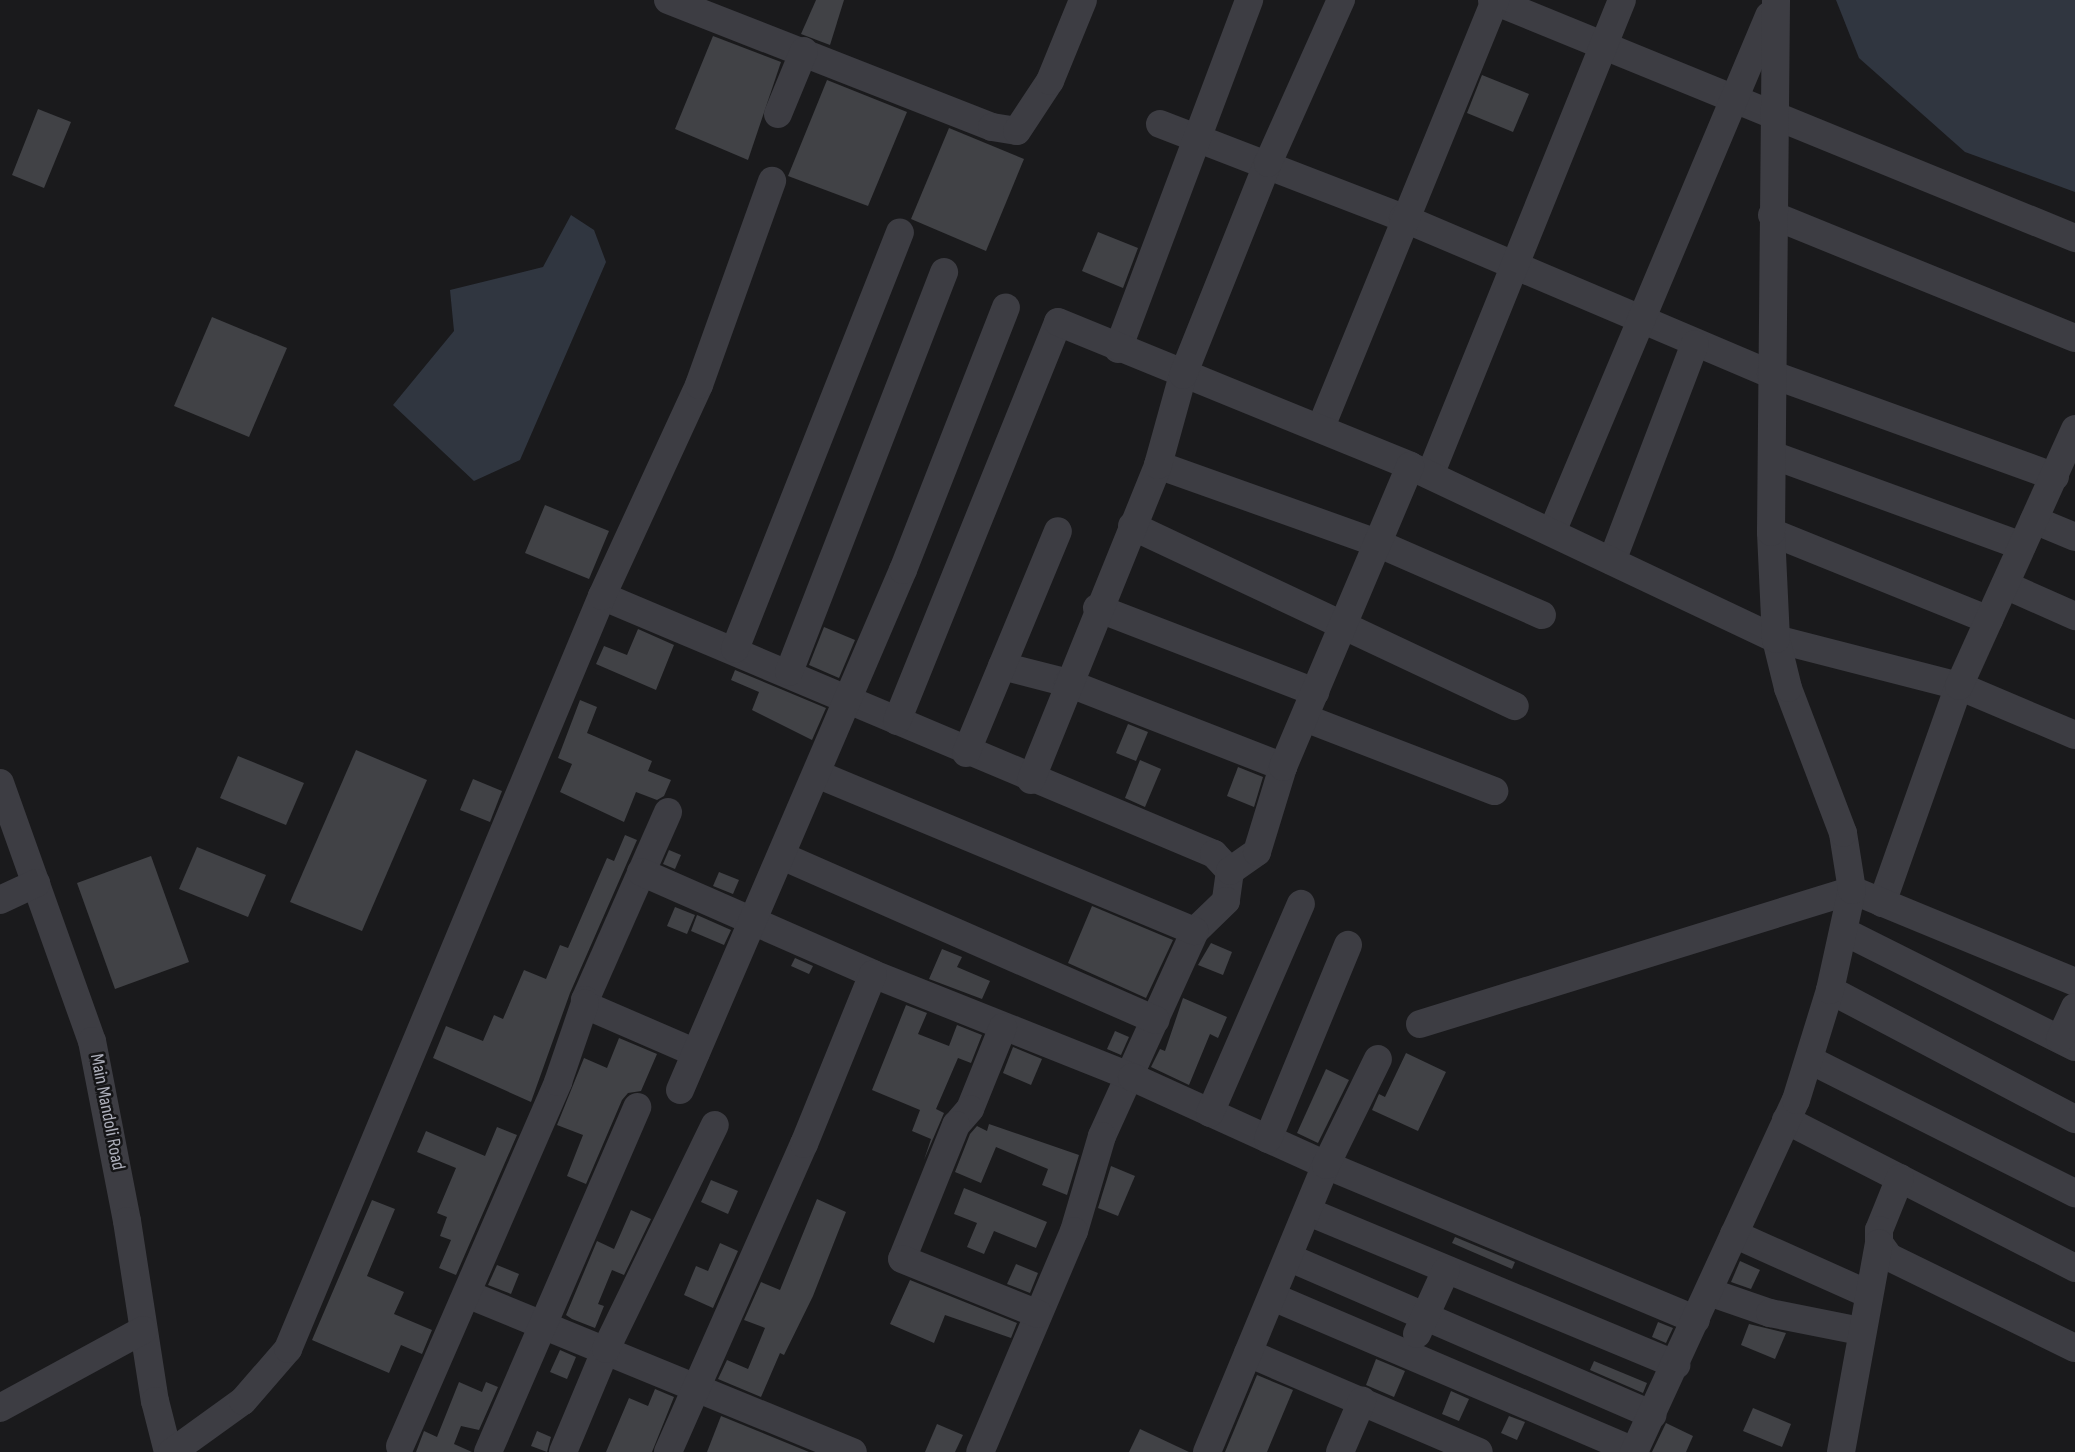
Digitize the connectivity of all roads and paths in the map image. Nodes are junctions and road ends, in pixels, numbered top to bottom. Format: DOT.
graph roads {
  1 [pos="668,0"];
  2 [pos="1083,0"];
  3 [pos="1249,0"];
  4 [pos="1341,0"];
  5 [pos="1494,0"];
  6 [pos="1622,0"];
  7 [pos="1776,0"];
  8 [pos="723,10"];
  9 [pos="1603,46"];
  10 [pos="804,51"];
  11 [pos="1735,98"];
  12 [pos="778,114"];
  13 [pos="1774,114"];
  14 [pos="1160,124"];
  15 [pos="1194,136"];
  16 [pos="1268,163"];
  17 [pos="772,181"];
  18 [pos="1772,215"];
  19 [pos="1403,218"];
  20 [pos="900,232"];
  21 [pos="2075,238"];
  22 [pos="1516,266"];
  23 [pos="944,272"];
  24 [pos="1006,307"];
  25 [pos="1643,320"];
  26 [pos="2075,338"];
  27 [pos="1695,344"];
  28 [pos="1118,349"];
  29 [pos="1771,374"];
  30 [pos="1183,375"];
  31 [pos="1321,427"];
  32 [pos="2074,434"];
  33 [pos="1772,455"];
  34 [pos="1158,465"];
  35 [pos="1420,470"];
  36 [pos="2055,477"];
  37 [pos="2034,520"];
  38 [pos="1132,526"];
  39 [pos="1058,531"];
  40 [pos="1552,532"];
  41 [pos="1771,532"];
  42 [pos="2075,537"];
  43 [pos="1377,543"];
  44 [pos="2022,546"];
  45 [pos="1612,561"];
  46 [pos="2005,584"];
  47 [pos="602,596"];
  48 [pos="1097,608"];
  49 [pos="1542,615"];
  50 [pos="2075,616"];
  51 [pos="1989,620"];
  52 [pos="1343,625"];
  53 [pos="1776,639"];
  54 [pos="735,649"];
  55 [pos="1002,666"];
  56 [pos="789,672"];
  57 [pos="1068,683"];
  58 [pos="1959,686"];
  59 [pos="847,698"];
  60 [pos="1310,705"];
  61 [pos="1515,706"];
  62 [pos="897,721"];
  63 [pos="2075,736"];
  64 [pos="966,753"];
  65 [pos="1283,767"];
  66 [pos="817,774"];
  67 [pos="1031,780"];
  68 [pos="0,783"];
  69 [pos="1494,791"];
  70 [pos="668,812"];
  71 [pos="782,856"];
  72 [pos="1230,872"];
  73 [pos="641,873"];
  74 [pos="36,883"];
  75 [pos="1852,890"];
  76 [pos="0,900"];
  77 [pos="1882,903"];
  78 [pos="1301,904"];
  79 [pos="754,922"];
  80 [pos="1195,931"];
  81 [pos="1845,932"];
  82 [pos="1348,945"];
  83 [pos="873,974"];
  84 [pos="2075,982"];
  85 [pos="1830,990"];
  86 [pos="585,1003"];
  87 [pos="2075,1007"];
  88 [pos="1156,1020"];
  89 [pos="1420,1024"];
  90 [pos="1003,1027"];
  91 [pos="2067,1043"];
  92 [pos="696,1053"];
  93 [pos="1378,1059"];
  94 [pos="1810,1060"];
  95 [pos="1132,1077"];
  96 [pos="680,1090"];
  97 [pos="638,1107"];
  98 [pos="1210,1113"];
  99 [pos="2075,1119"];
  100 [pos="1786,1120"];
  101 [pos="715,1125"];
  102 [pos="1268,1139"];
  103 [pos="1326,1165"];
  104 [pos="1900,1178"];
  105 [pos="2075,1193"];
  106 [pos="1309,1212"];
  107 [pos="1734,1234"];
  108 [pos="1879,1243"];
  109 [pos="1290,1258"];
  110 [pos="2075,1268"];
  111 [pos="1446,1270"];
  112 [pos="1709,1292"];
  113 [pos="467,1293"];
  114 [pos="1868,1294"];
  115 [pos="1273,1297"];
  116 [pos="1038,1314"];
  117 [pos="1426,1317"];
  118 [pos="1696,1320"];
  119 [pos="544,1324"];
  120 [pos="144,1330"];
  121 [pos="1860,1331"];
  122 [pos="2075,1348"];
  123 [pos="606,1349"];
  124 [pos="1248,1353"];
  125 [pos="1409,1353"];
  126 [pos="1676,1365"];
  127 [pos="696,1386"];
  128 [pos="1362,1401"];
  129 [pos="0,1408"];
  130 [pos="1652,1415"];
  131 [pos="400,1446"];
  132 [pos="170,1452"];
  133 [pos="488,1452"];
  134 [pos="563,1452"];
  135 [pos="668,1452"];
  136 [pos="853,1452"];
  137 [pos="980,1452"];
  138 [pos="1207,1452"];
  139 [pos="1340,1452"];
  140 [pos="1479,1452"];
  141 [pos="1634,1452"];
  142 [pos="1841,1452"];
  1 -- 8 [label="street"];
  2 -- 10 [label="street"];
  3 -- 15 [label="street"];
  4 -- 16 [label="street"];
  5 -- 9 [label="street"];
  5 -- 19 [label="street"];
  6 -- 9 [label="street"];
  7 -- 11 [label="street"];
  7 -- 13 [label="street"];
  8 -- 10 [label="street"];
  9 -- 11 [label="street"];
  9 -- 22 [label="street"];
  10 -- 12 [label="street"];
  11 -- 13 [label="street"];
  11 -- 25 [label="street"];
  13 -- 18 [label="street"];
  13 -- 21 [label="street"];
  14 -- 15 [label="street"];
  15 -- 16 [label="street"];
  15 -- 28 [label="street"];
  16 -- 19 [label="street"];
  16 -- 30 [label="street"];
  17 -- 47 [label="street"];
  18 -- 26 [label="street"];
  18 -- 29 [label="street"];
  19 -- 22 [label="street"];
  19 -- 31 [label="street"];
  20 -- 54 [label="street"];
  22 -- 25 [label="street"];
  22 -- 35 [label="street"];
  23 -- 56 [label="street"];
  24 -- 59 [label="street"];
  25 -- 27 [label="street"];
  25 -- 40 [label="street"];
  27 -- 29 [label="street"];
  27 -- 45 [label="street"];
  28 -- 30 [label="street"];
  28 -- 62 [label="street"];
  29 -- 33 [label="street"];
  29 -- 36 [label="street"];
  30 -- 31 [label="street"];
  30 -- 34 [label="street"];
  31 -- 35 [label="street"];
  32 -- 36 [label="street"];
  33 -- 41 [label="street"];
  33 -- 44 [label="street"];
  34 -- 38 [label="street"];
  34 -- 43 [label="street"];
  35 -- 40 [label="street"];
  35 -- 43 [label="street"];
  36 -- 37 [label="street"];
  37 -- 42 [label="street"];
  37 -- 44 [label="street"];
  38 -- 48 [label="street"];
  38 -- 52 [label="street"];
  39 -- 55 [label="street"];
  40 -- 45 [label="street"];
  41 -- 51 [label="street"];
  41 -- 53 [label="street"];
  43 -- 49 [label="street"];
  43 -- 52 [label="street"];
  44 -- 46 [label="street"];
  45 -- 53 [label="street"];
  46 -- 50 [label="street"];
  46 -- 51 [label="street"];
  47 -- 54 [label="street"];
  47 -- 132 [label="street"];
  48 -- 57 [label="street"];
  48 -- 60 [label="street"];
  51 -- 58 [label="street"];
  52 -- 60 [label="street"];
  52 -- 61 [label="street"];
  53 -- 58 [label="street"];
  53 -- 75 [label="street"];
  54 -- 56 [label="street"];
  55 -- 57 [label="street"];
  55 -- 64 [label="street"];
  56 -- 59 [label="street"];
  57 -- 65 [label="street"];
  57 -- 67 [label="street"];
  58 -- 63 [label="street"];
  58 -- 77 [label="street"];
  59 -- 62 [label="street"];
  59 -- 66 [label="street"];
  60 -- 65 [label="street"];
  60 -- 69 [label="street"];
  62 -- 64 [label="street"];
  64 -- 67 [label="street"];
  65 -- 72 [label="street"];
  66 -- 71 [label="street"];
  66 -- 80 [label="street"];
  67 -- 72 [label="street"];
  68 -- 74 [label="street, Main Mandoli Road"];
  70 -- 73 [label="street"];
  71 -- 79 [label="street"];
  71 -- 88 [label="street"];
  72 -- 80 [label="street"];
  73 -- 79 [label="street"];
  73 -- 86 [label="street"];
  74 -- 76 [label="street"];
  74 -- 120 [label="street, Main Mandoli Road"];
  75 -- 77 [label="street"];
  75 -- 81 [label="street"];
  75 -- 89 [label="street"];
  77 -- 84 [label="street"];
  78 -- 98 [label="street"];
  79 -- 83 [label="street"];
  79 -- 92 [label="street"];
  80 -- 88 [label="street"];
  81 -- 85 [label="street"];
  81 -- 91 [label="street"];
  82 -- 102 [label="street"];
  83 -- 90 [label="street"];
  83 -- 127 [label="street"];
  85 -- 94 [label="street"];
  85 -- 99 [label="street"];
  86 -- 92 [label="street"];
  86 -- 113 [label="street"];
  87 -- 91 [label="street"];
  88 -- 95 [label="street"];
  90 -- 95 [label="street"];
  90 -- 116 [label="street"];
  92 -- 96 [label="street"];
  93 -- 103 [label="street"];
  94 -- 100 [label="street"];
  94 -- 105 [label="street"];
  95 -- 98 [label="street"];
  95 -- 116 [label="street"];
  97 -- 119 [label="street"];
  98 -- 102 [label="street"];
  100 -- 104 [label="street"];
  100 -- 107 [label="street"];
  101 -- 123 [label="street"];
  102 -- 103 [label="street"];
  103 -- 106 [label="street"];
  103 -- 118 [label="street"];
  104 -- 108 [label="street"];
  104 -- 110 [label="street"];
  106 -- 109 [label="street"];
  106 -- 111 [label="street"];
  107 -- 112 [label="street"];
  107 -- 114 [label="street"];
  108 -- 114 [label="street"];
  108 -- 122 [label="street"];
  109 -- 115 [label="street"];
  109 -- 117 [label="street"];
  111 -- 117 [label="street"];
  111 -- 126 [label="street"];
  112 -- 118 [label="street"];
  112 -- 121 [label="street"];
  113 -- 119 [label="street"];
  113 -- 131 [label="street"];
  114 -- 121 [label="street"];
  115 -- 124 [label="street"];
  115 -- 125 [label="street"];
  116 -- 137 [label="street"];
  117 -- 125 [label="street"];
  117 -- 130 [label="street"];
  118 -- 126 [label="street"];
  119 -- 123 [label="street"];
  119 -- 133 [label="street"];
  120 -- 129 [label="street"];
  120 -- 132 [label="street, Main Mandoli Road"];
  121 -- 142 [label="street"];
  123 -- 127 [label="street"];
  123 -- 134 [label="street"];
  124 -- 128 [label="street"];
  124 -- 138 [label="street"];
  125 -- 141 [label="street"];
  126 -- 130 [label="street"];
  127 -- 135 [label="street"];
  127 -- 136 [label="street"];
  128 -- 139 [label="street"];
  128 -- 140 [label="street"];
  130 -- 141 [label="street"];
}
